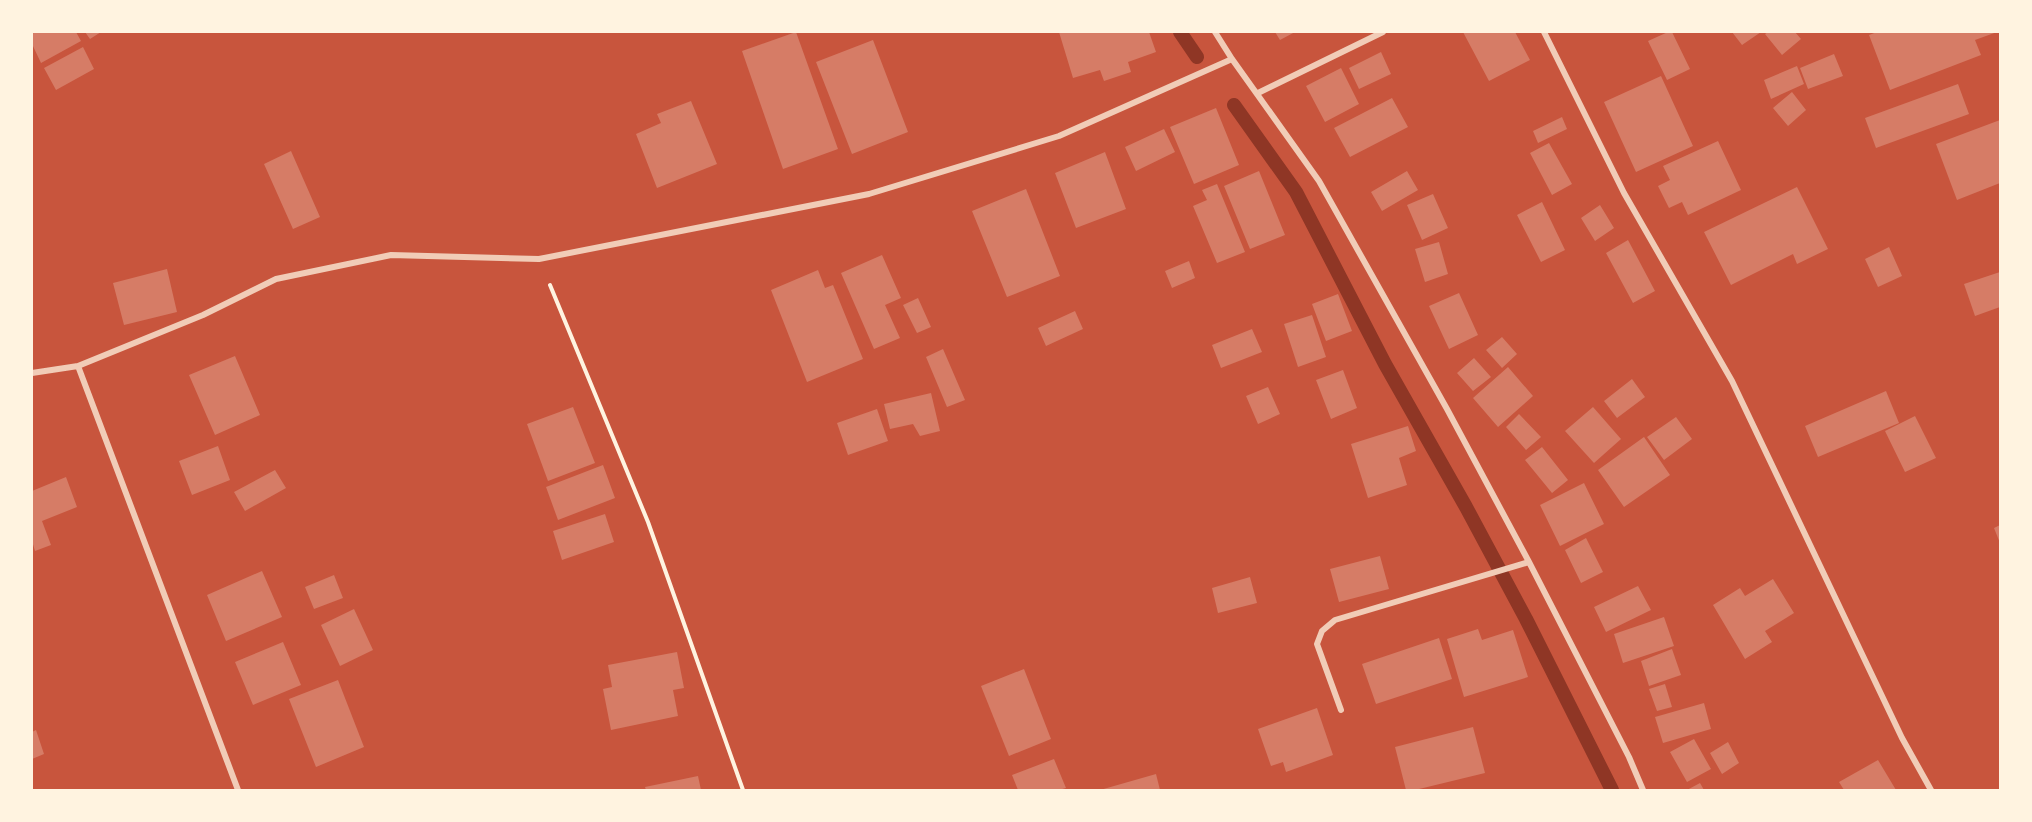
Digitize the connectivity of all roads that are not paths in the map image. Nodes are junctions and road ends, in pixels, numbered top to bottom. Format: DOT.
graph roads {
  1 [pos="1215,32"];
  2 [pos="1383,32"];
  3 [pos="1544,32"];
  4 [pos="1232,59"];
  5 [pos="1258,93"];
  6 [pos="78,366"];
  7 [pos="32,374"];
  8 [pos="1529,562"];
  9 [pos="1341,710"];
  10 [pos="238,790"];
  11 [pos="1643,790"];
  12 [pos="1931,790"];
  1 -- 4 [label="street"];
  2 -- 5 [label="street"];
  3 -- 12 [label="street"];
  4 -- 5 [label="street"];
  4 -- 6 [label="street"];
  5 -- 8 [label="street"];
  6 -- 7 [label="street"];
  6 -- 10 [label="street"];
  8 -- 9 [label="street"];
  8 -- 11 [label="street"];
}
